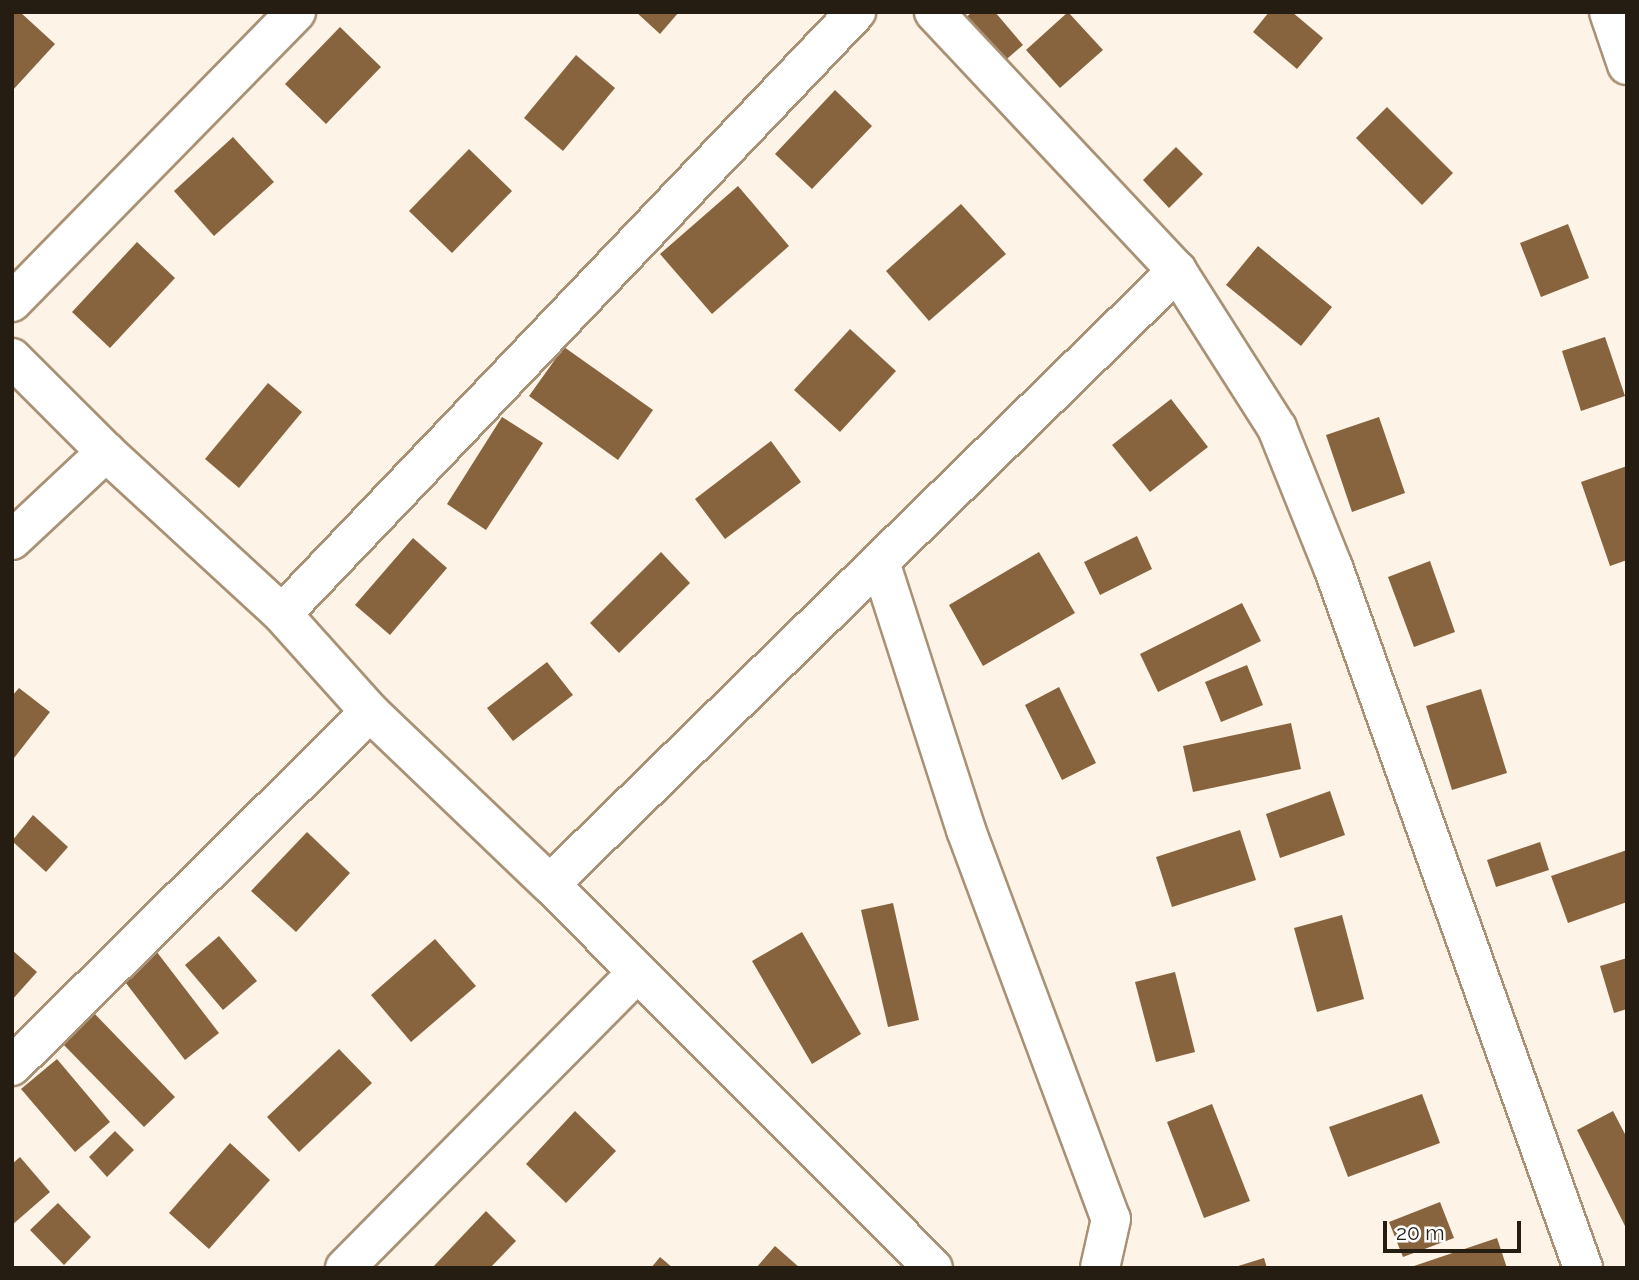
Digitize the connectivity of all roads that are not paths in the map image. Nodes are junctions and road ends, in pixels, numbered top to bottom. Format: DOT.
graph roads {
  1 [pos="296,12"];
  2 [pos="856,12"];
  3 [pos="934,12"];
  4 [pos="1609,12"];
  5 [pos="1627,65"];
  6 [pos="1177,271"];
  7 [pos="12,302"];
  8 [pos="12,358"];
  9 [pos="106,452"];
  10 [pos="12,540"];
  11 [pos="880,562"];
  12 [pos="282,614"];
  13 [pos="370,712"];
  14 [pos="550,884"];
  15 [pos="636,974"];
  16 [pos="12,1066"];
  17 [pos="918,1263"];
  18 [pos="345,1268"];
  19 [pos="1100,1268"];
  20 [pos="1583,1268"];
  1 -- 7 [label="street"];
  2 -- 12 [label="street"];
  3 -- 6 [label="street"];
  4 -- 5 [label="street"];
  6 -- 11 [label="street"];
  6 -- 20 [label="street"];
  8 -- 9 [label="street"];
  9 -- 10 [label="street"];
  9 -- 12 [label="street"];
  11 -- 14 [label="street"];
  11 -- 19 [label="street"];
  12 -- 13 [label="street"];
  13 -- 14 [label="street"];
  13 -- 16 [label="street"];
  14 -- 15 [label="street"];
  15 -- 17 [label="street"];
  15 -- 18 [label="street"];
}
